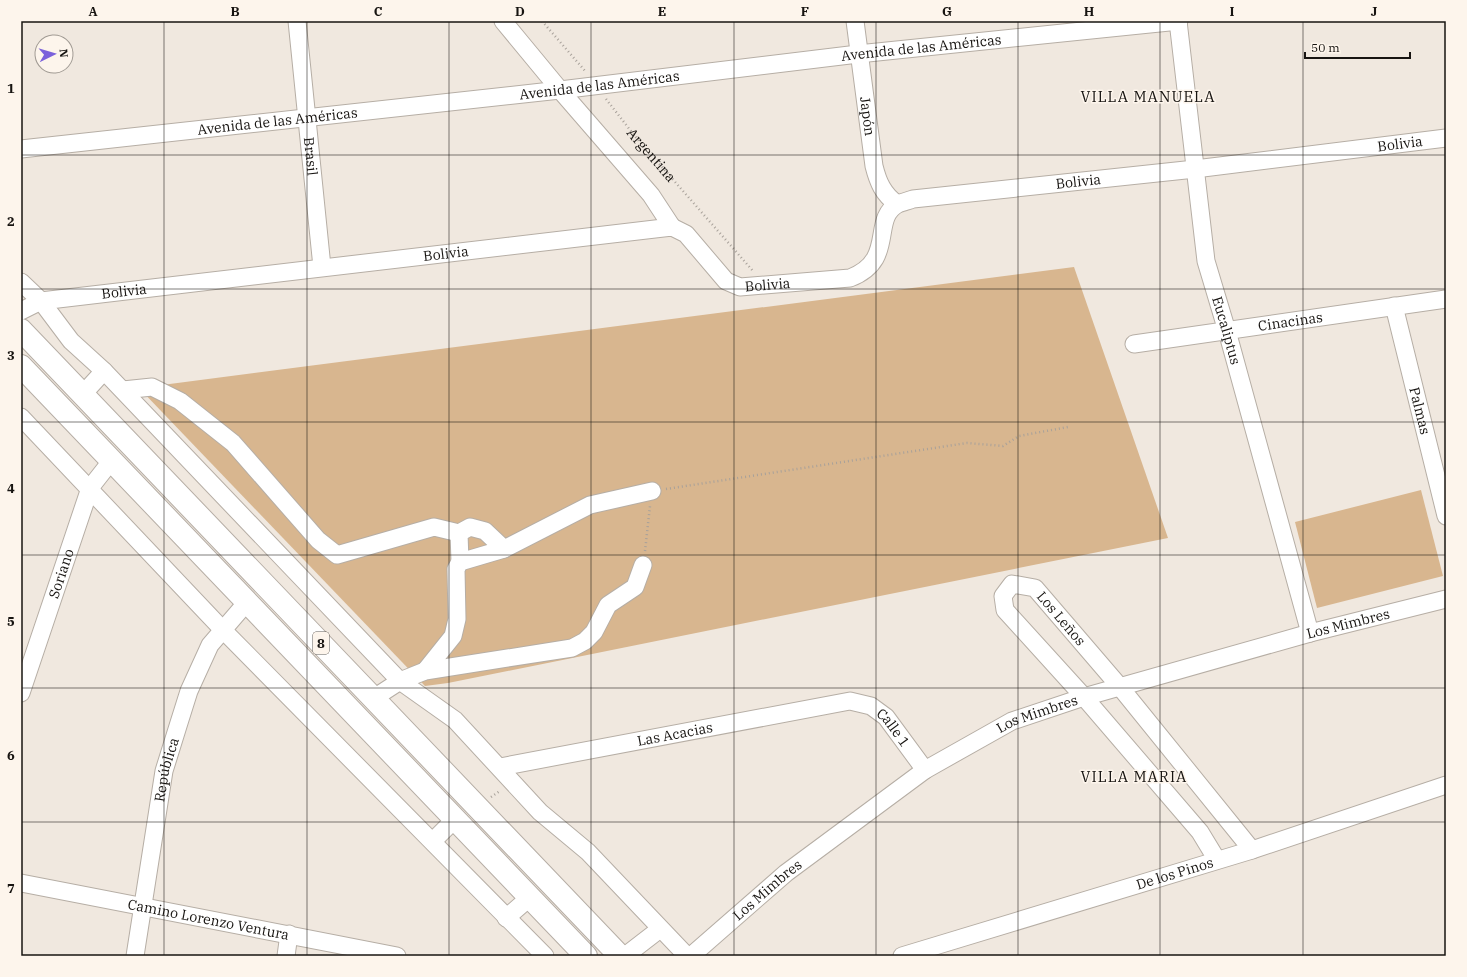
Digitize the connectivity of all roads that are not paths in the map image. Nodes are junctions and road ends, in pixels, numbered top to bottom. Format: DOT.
graph roads {
  1 [pos="297,21"];
  2 [pos="503,21"];
  3 [pos="855,21"];
  4 [pos="1178,21"];
  5 [pos="858,54"];
  6 [pos="560,90"];
  7 [pos="306,117"];
  8 [pos="1446,138"];
  9 [pos="21,149"];
  10 [pos="1195,169"];
  11 [pos="897,204"];
  12 [pos="672,227"];
  13 [pos="322,267"];
  14 [pos="21,282"];
  15 [pos="1446,299"];
  16 [pos="42,301"];
  17 [pos="1394,306"];
  18 [pos="21,311"];
  19 [pos="21,330"];
  20 [pos="1227,331"];
  21 [pos="1134,344"];
  22 [pos="21,366"];
  23 [pos="104,371"];
  24 [pos="123,390"];
  25 [pos="83,394"];
  26 [pos="21,417"];
  27 [pos="112,460"];
  28 [pos="90,488"];
  29 [pos="652,491"];
  30 [pos="1446,516"];
  31 [pos="459,533"];
  32 [pos="504,549"];
  33 [pos="460,562"];
  34 [pos="643,565"];
  35 [pos="1446,599"];
  36 [pos="248,602"];
  37 [pos="222,629"];
  38 [pos="1310,633"];
  39 [pos="425,671"];
  40 [pos="400,680"];
  41 [pos="1120,687"];
  42 [pos="21,692"];
  43 [pos="1084,697"];
  44 [pos="374,698"];
  45 [pos="850,701"];
  46 [pos="500,767"];
  47 [pos="925,770"];
  48 [pos="1446,785"];
  49 [pos="454,820"];
  50 [pos="433,841"];
  51 [pos="1252,850"];
  52 [pos="1217,860"];
  53 [pos="21,883"];
  54 [pos="529,898"];
  55 [pos="143,907"];
  56 [pos="506,918"];
  57 [pos="660,928"];
  58 [pos="289,934"];
  59 [pos="135,956"];
  60 [pos="286,956"];
  61 [pos="397,956"];
  62 [pos="545,956"];
  63 [pos="586,956"];
  64 [pos="620,956"];
  65 [pos="625,956"];
  66 [pos="686,956"];
  67 [pos="691,956"];
  68 [pos="902,956"];
  1 -- 7 [label="street, Brasil"];
  2 -- 6 [label="street, Argentina"];
  3 -- 5 [label="street, Japón"];
  4 -- 5 [label="street, Avenida de las Américas"];
  4 -- 10 [label="street, Eucaliptus"];
  5 -- 6 [label="street, Avenida de las Américas"];
  5 -- 11 [label="street, Japón"];
  6 -- 7 [label="street, Avenida de las Américas"];
  6 -- 12 [label="street, Argentina"];
  7 -- 9 [label="street, Avenida de las Américas"];
  7 -- 13 [label="street, Brasil"];
  8 -- 10 [label="street, Bolivia"];
  10 -- 11 [label="street, Bolivia"];
  10 -- 20 [label="street, Eucaliptus"];
  11 -- 12 [label="street, Bolivia"];
  12 -- 13 [label="street, Bolivia"];
  13 -- 16 [label="street, Bolivia"];
  14 -- 16 [label="street"];
  15 -- 17 [label="street, Cinacinas"];
  16 -- 18 [label="street, Bolivia"];
  16 -- 23 [label="street"];
  17 -- 20 [label="street, Cinacinas"];
  17 -- 30 [label="street, Palmas"];
  19 -- 25 [label="highway, 8"];
  20 -- 21 [label="street, Cinacinas"];
  20 -- 38 [label="street, Eucaliptus"];
  22 -- 27 [label="highway, 8"];
  23 -- 24 [label="street"];
  23 -- 25 [label="street"];
  24 -- 31 [label="street"];
  24 -- 40 [label="street"];
  25 -- 44 [label="highway, 8"];
  26 -- 28 [label="street"];
  27 -- 28 [label="street, Soriano"];
  27 -- 36 [label="highway, 8"];
  28 -- 37 [label="street"];
  28 -- 42 [label="street, Soriano"];
  29 -- 32 [label="street"];
  31 -- 32 [label="street"];
  31 -- 33 [label="street"];
  32 -- 33 [label="street"];
  33 -- 39 [label="street"];
  34 -- 39 [label="street"];
  35 -- 38 [label="street, Los Mimbres"];
  36 -- 37 [label="street, República"];
  36 -- 49 [label="highway, 8"];
  37 -- 50 [label="street"];
  37 -- 55 [label="street, República"];
  38 -- 41 [label="street, Los Mimbres"];
  39 -- 40 [label="street"];
  40 -- 44 [label="street"];
  40 -- 46 [label="street"];
  41 -- 43 [label="street, Los Mimbres"];
  41 -- 43 [label="street, Los Leños"];
  41 -- 51 [label="street, Los Leños"];
  43 -- 47 [label="street, Los Mimbres"];
  43 -- 52 [label="street, Los Leños"];
  44 -- 64 [label="highway, 8"];
  45 -- 46 [label="street, Las Acacias"];
  45 -- 47 [label="street, Calle 1"];
  46 -- 57 [label="street"];
  47 -- 67 [label="street, Los Mimbres"];
  48 -- 51 [label="street, De los Pinos"];
  49 -- 50 [label="street"];
  49 -- 54 [label="highway, 8"];
  50 -- 56 [label="street"];
  51 -- 52 [label="street, De los Pinos"];
  52 -- 68 [label="street, De los Pinos"];
  53 -- 55 [label="street, Camino Lorenzo Ventura"];
  54 -- 56 [label="street"];
  54 -- 63 [label="highway, 8"];
  55 -- 58 [label="street, Camino Lorenzo Ventura"];
  55 -- 59 [label="street, República"];
  56 -- 62 [label="street"];
  57 -- 65 [label="street"];
  57 -- 66 [label="street"];
  58 -- 60 [label="street"];
  58 -- 61 [label="street, Camino Lorenzo Ventura"];
}
